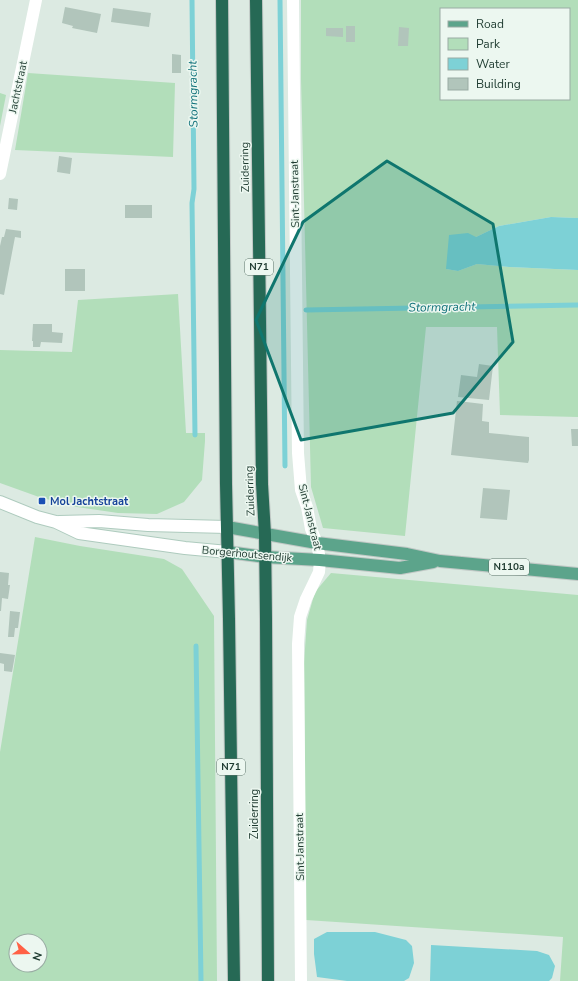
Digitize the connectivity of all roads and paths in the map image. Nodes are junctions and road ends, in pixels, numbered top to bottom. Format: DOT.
graph roads {
  1 [pos="36,0"];
  2 [pos="222,0"];
  3 [pos="256,0"];
  4 [pos="293,0"];
  5 [pos="0,174"];
  6 [pos="0,502"];
  7 [pos="56,522"];
  8 [pos="228,528"];
  9 [pos="265,534"];
  10 [pos="317,543"];
  11 [pos="228,552"];
  12 [pos="265,557"];
  13 [pos="320,560"];
  14 [pos="440,561"];
  15 [pos="578,574"];
  16 [pos="234,981"];
  17 [pos="268,981"];
  18 [pos="301,981"];
  1 -- 5 [label="street, Jachtstraat"];
  2 -- 8 [label="highway, Zuiderring / N71"];
  3 -- 9 [label="highway, Zuiderring / N71"];
  4 -- 10 [label="street, Sint-Janstraat"];
  6 -- 7 [label="street, Borgerhoutsendijk"];
  7 -- 8 [label="street, Borgerhoutsendijk"];
  7 -- 11 [label="street, Borgerhoutsendijk"];
  8 -- 9 [label="main road, Borgerhoutsendijk / N110a"];
  8 -- 11 [label="highway, Zuiderring / N71"];
  9 -- 10 [label="main road, Borgerhoutsendijk / N110a"];
  9 -- 12 [label="highway, Zuiderring / N71"];
  10 -- 13 [label="street, Sint-Janstraat"];
  10 -- 14 [label="main road, Borgerhoutsendijk / N110a"];
  11 -- 12 [label="main road, Borgerhoutsendijk / N110a"];
  11 -- 16 [label="highway, Zuiderring / N71"];
  12 -- 13 [label="main road, Borgerhoutsendijk / N110a"];
  12 -- 17 [label="highway, Zuiderring / N71"];
  13 -- 14 [label="main road, Borgerhoutsendijk / N110a"];
  13 -- 18 [label="street, Sint-Janstraat"];
  14 -- 15 [label="main road, Borgerhoutsendijk / N110a"];
}
